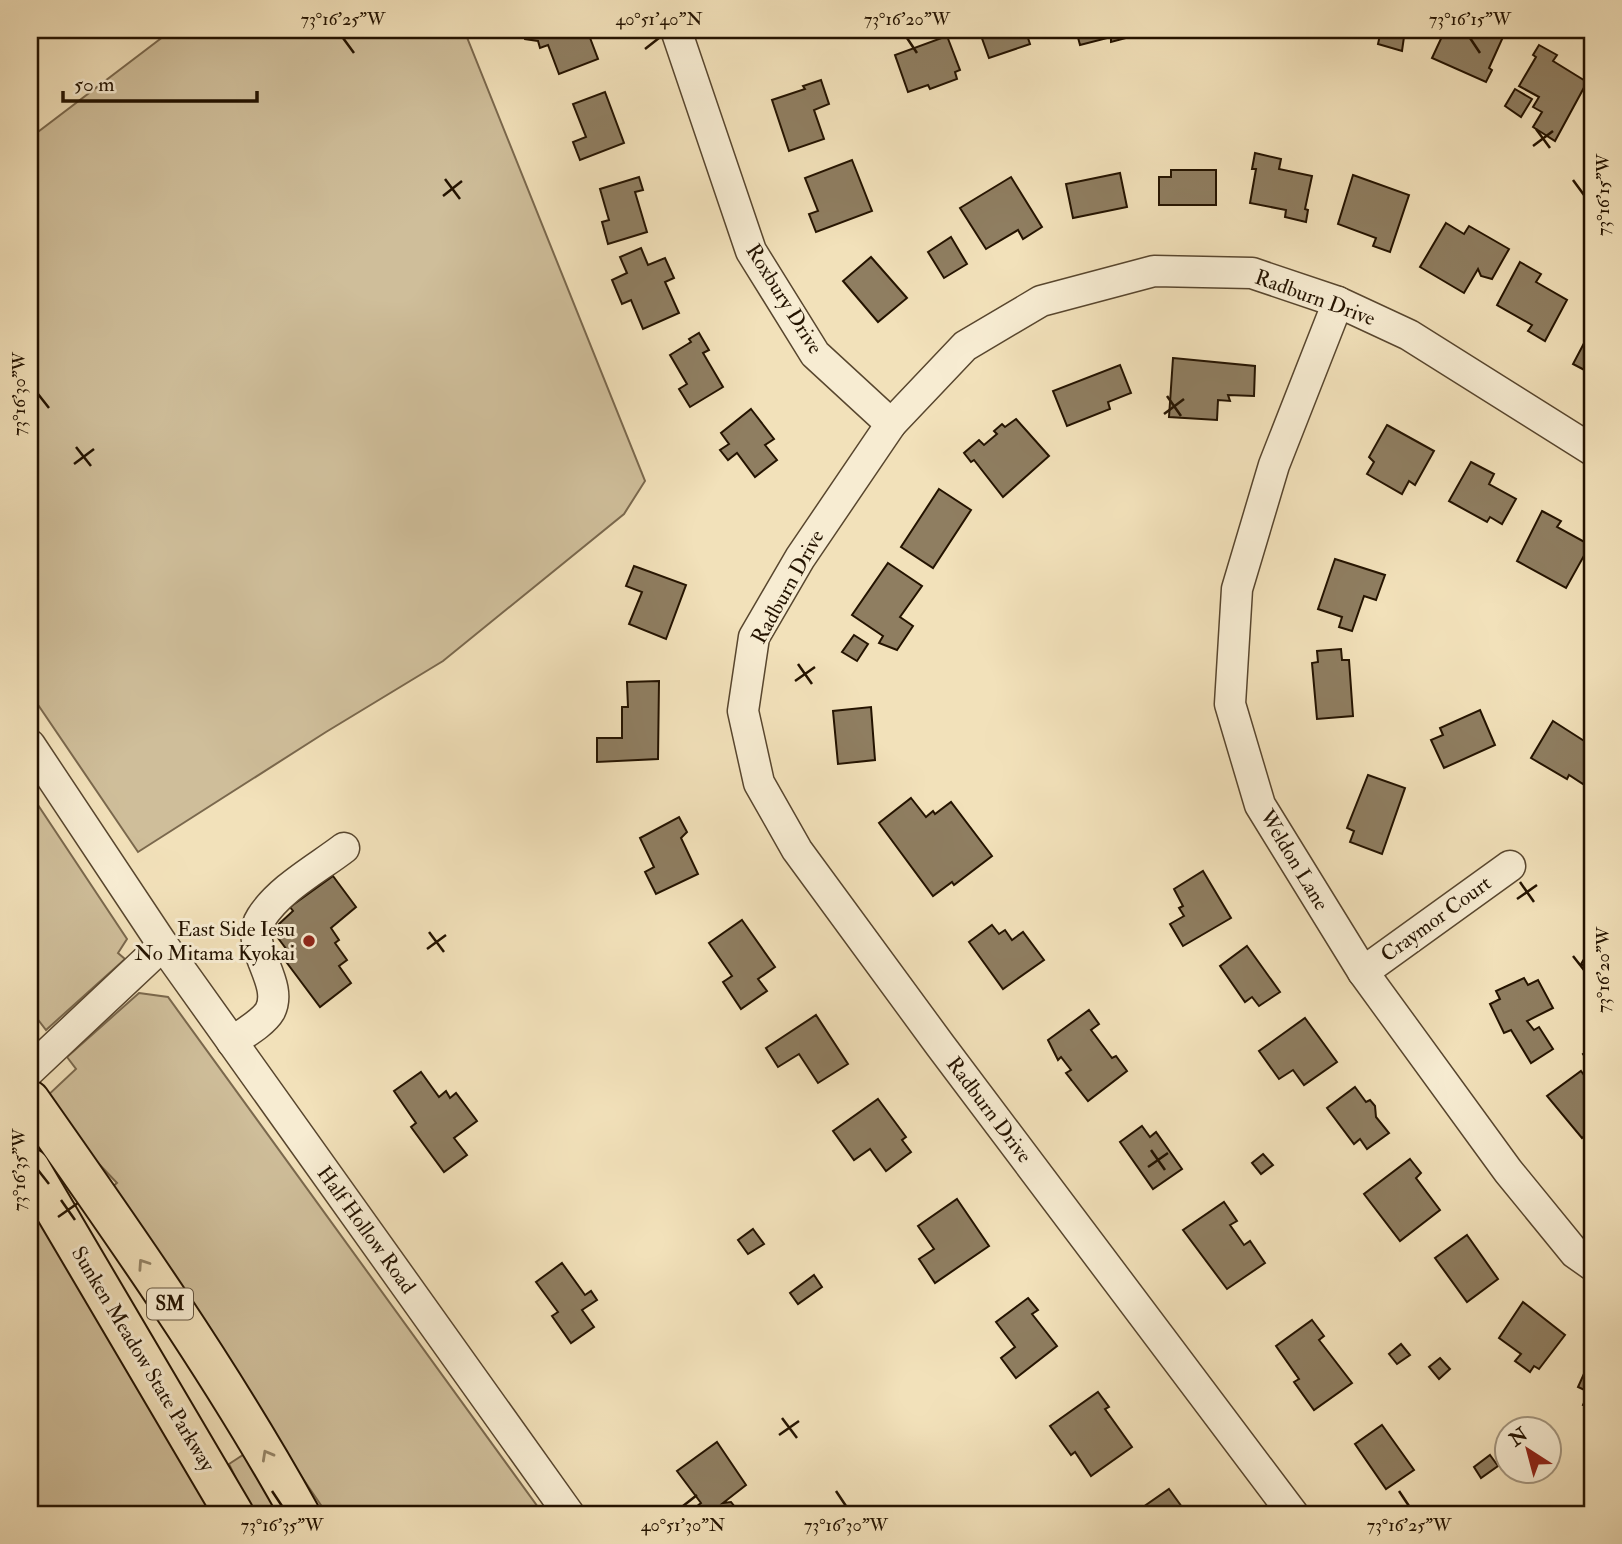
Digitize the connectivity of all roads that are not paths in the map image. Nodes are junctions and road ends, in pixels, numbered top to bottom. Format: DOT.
graph roads {
  1 [pos="685,32"];
  2 [pos="1338,302"];
  3 [pos="891,424"];
  4 [pos="1592,450"];
  5 [pos="30,745"];
  6 [pos="344,848"];
  7 [pos="1510,866"];
  8 [pos="163,946"];
  9 [pos="1363,972"];
  10 [pos="232,1042"];
  11 [pos="30,1070"];
  12 [pos="30,1100"];
  13 [pos="30,1168"];
  14 [pos="1592,1265"];
  15 [pos="234,1514"];
  16 [pos="300,1514"];
  17 [pos="569,1514"];
  18 [pos="1293,1514"];
  1 -- 3 [label="street, Roxbury Drive"];
  2 -- 3 [label="street, Radburn Drive"];
  2 -- 4 [label="street, Radburn Drive"];
  2 -- 9 [label="street, Weldon Lane"];
  3 -- 18 [label="street, Radburn Drive"];
  5 -- 8 [label="street, Half Hollow Road"];
  6 -- 10 [label="street"];
  7 -- 9 [label="street, Craymor Court"];
  8 -- 10 [label="street, Half Hollow Road"];
  8 -- 11 [label="street"];
  9 -- 14 [label="street, Weldon Lane"];
  10 -- 17 [label="street, Half Hollow Road"];
  16 -- 12 [label="highway, SM, one-way"];
  13 -- 15 [label="highway, Sunken Meadow State Parkway / SM"];
}
